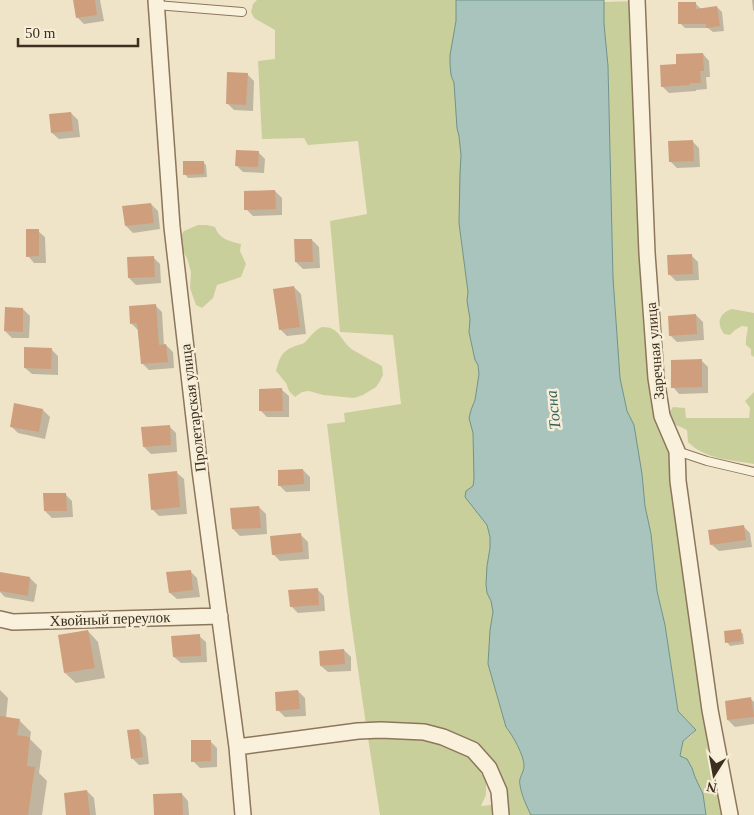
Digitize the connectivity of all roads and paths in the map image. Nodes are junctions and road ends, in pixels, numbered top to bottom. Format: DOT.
graph roads {
  1 [pos="641,1"];
  2 [pos="156,3"];
  3 [pos="242,12"];
  4 [pos="677,451"];
  5 [pos="754,472"];
  6 [pos="220,616"];
  7 [pos="0,619"];
  8 [pos="236,747"];
  9 [pos="243,815"];
  10 [pos="501,815"];
  11 [pos="730,815"];
  1 -- 4 [label="street, Заречная улица"];
  2 -- 3 [label="lane"];
  2 -- 6 [label="street, Пролетарская улица"];
  4 -- 5 [label="lane"];
  4 -- 11 [label="street, Заречная улица"];
  6 -- 7 [label="street, Хвойный переулок"];
  6 -- 8 [label="street, Пролетарская улица"];
  8 -- 9 [label="street, Пролетарская улица"];
  8 -- 10 [label="street"];
}
